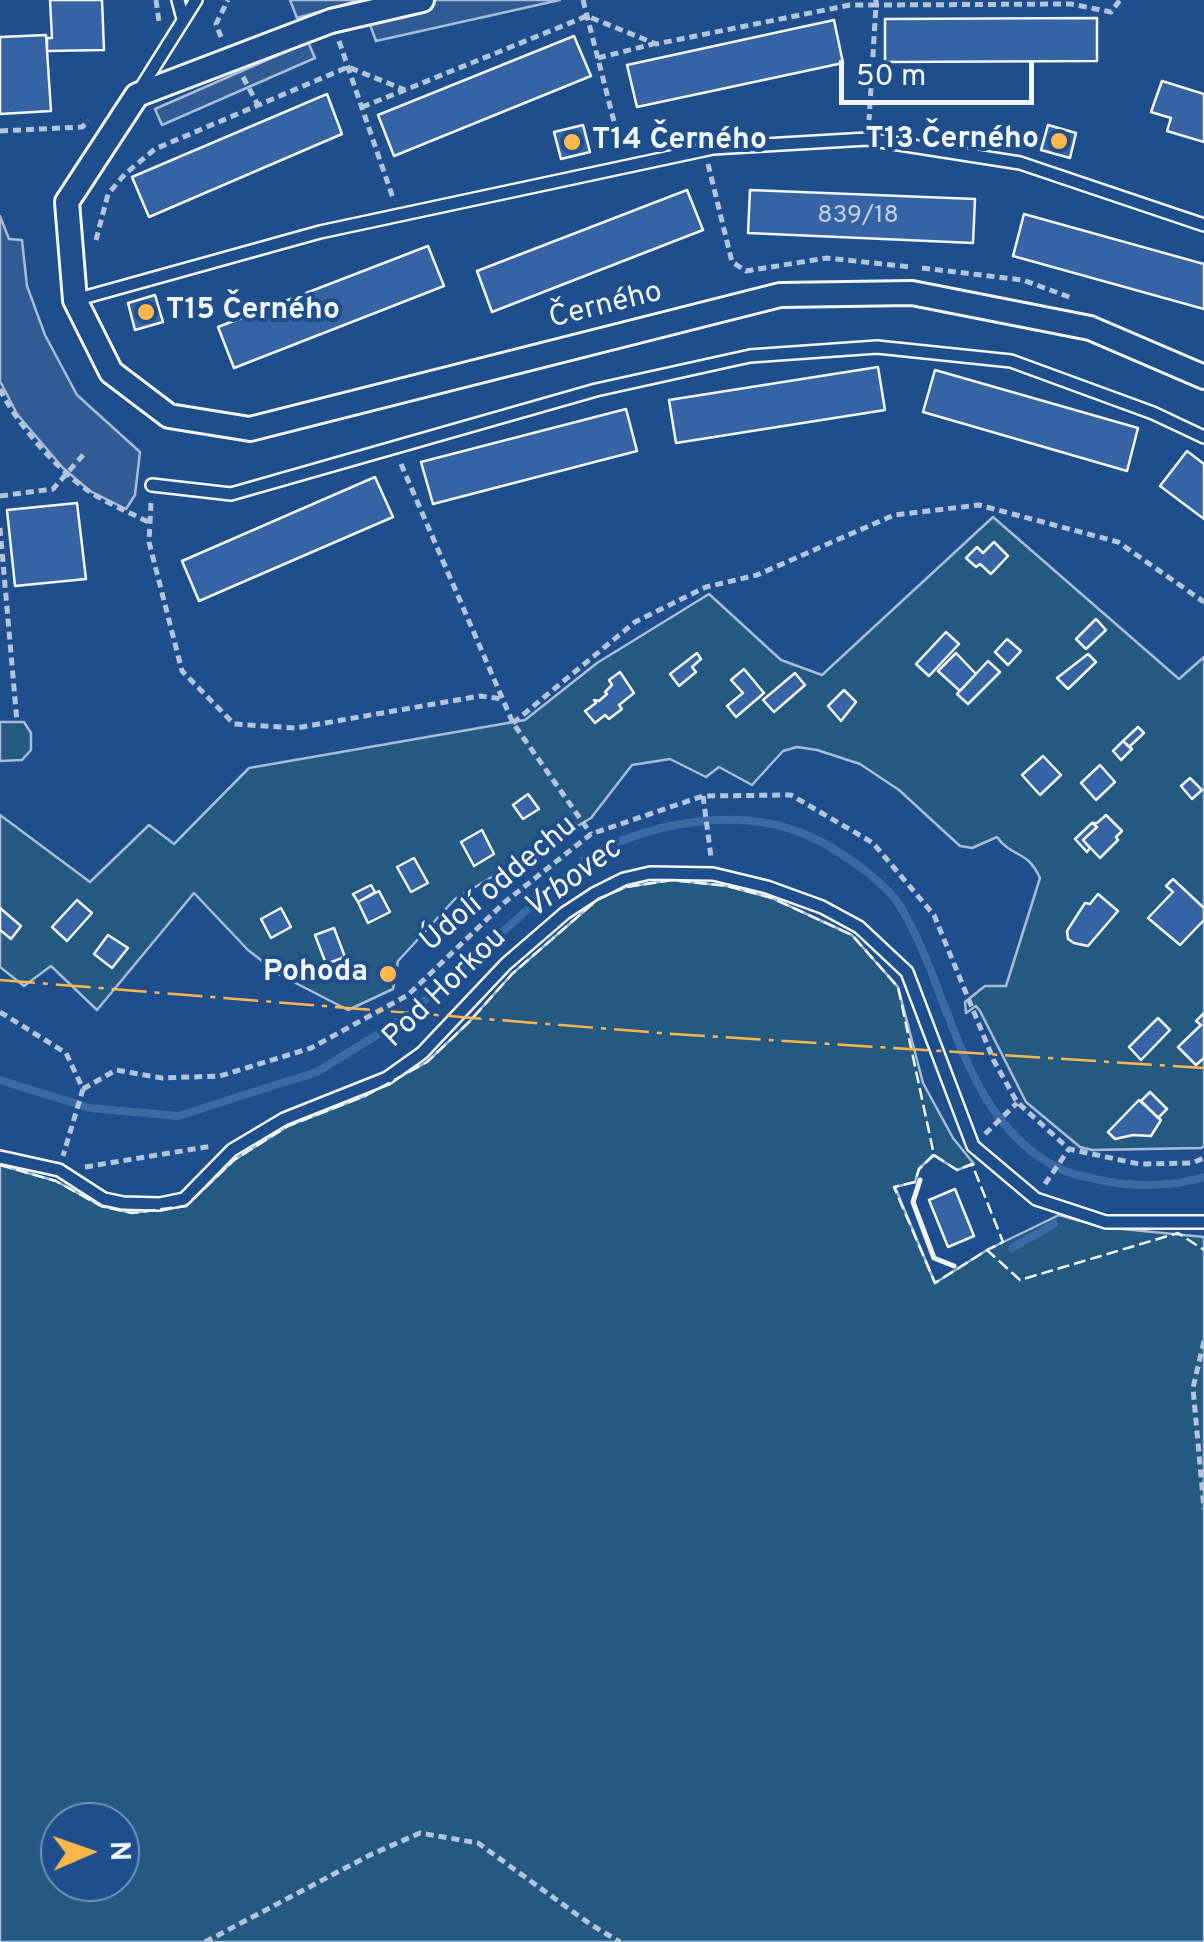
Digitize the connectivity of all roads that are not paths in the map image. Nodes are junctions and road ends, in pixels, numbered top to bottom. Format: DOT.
graph roads {
  1 [pos="178,0"];
  2 [pos="196,0"];
  3 [pos="422,0"];
  4 [pos="184,19"];
  5 [pos="137,94"];
  6 [pos="1204,225"];
  7 [pos="75,300"];
  8 [pos="1204,377"];
  9 [pos="1204,437"];
  10 [pos="152,485"];
  11 [pos="0,1156"];
  12 [pos="1204,1222"];
  1 -- 4 [label="lane"];
  2 -- 4 [label="lane, Černého"];
  3 -- 5 [label="street"];
  4 -- 5 [label="lane, Černého"];
  5 -- 7 [label="street, Černého"];
  6 -- 7 [label="lane"];
  7 -- 8 [label="street, Černého"];
  9 -- 10 [label="lane"];
  11 -- 12 [label="lane, Pod Horkou"];
}
